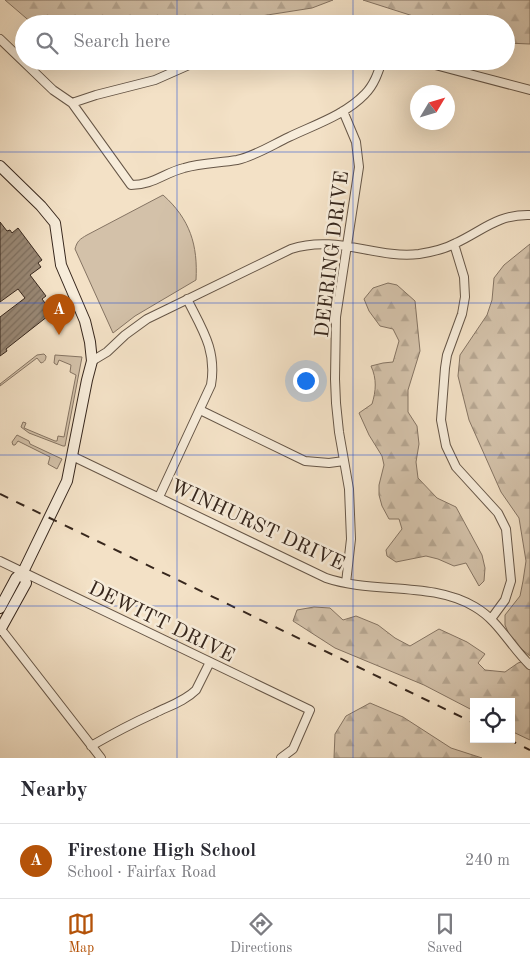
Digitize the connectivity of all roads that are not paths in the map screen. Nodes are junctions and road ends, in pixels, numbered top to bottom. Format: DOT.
graph roads {
  1 [pos="0,38"];
  2 [pos="15,53"];
  3 [pos="33,70"];
  4 [pos="178,70"];
  5 [pos="379,70"];
  6 [pos="454,70"];
  7 [pos="530,90"];
  8 [pos="72,103"];
  9 [pos="343,111"];
  10 [pos="0,166"];
  11 [pos="530,215"];
  12 [pos="454,244"];
  13 [pos="346,246"];
  14 [pos="187,299"];
  15 [pos="92,361"];
  16 [pos="200,410"];
  17 [pos="72,456"];
  18 [pos="344,461"];
  19 [pos="159,497"];
  20 [pos="0,561"];
  21 [pos="23,572"];
  22 [pos="346,583"];
  23 [pos="0,608"];
  24 [pos="491,619"];
  25 [pos="0,629"];
  26 [pos="210,662"];
  27 [pos="530,665"];
  28 [pos="91,746"];
  29 [pos="101,758"];
  30 [pos="281,758"];
  1 -- 2 [label="street"];
  3 -- 8 [label="street"];
  4 -- 8 [label="street"];
  5 -- 9 [label="street"];
  6 -- 7 [label="street"];
  8 -- 9 [label="street"];
  9 -- 13 [label="street, DEERING DRIVE"];
  10 -- 15 [label="street"];
  11 -- 12 [label="street"];
  12 -- 13 [label="street"];
  12 -- 24 [label="street"];
  13 -- 14 [label="street"];
  13 -- 18 [label="street, DEERING DRIVE"];
  14 -- 15 [label="street"];
  14 -- 16 [label="street"];
  15 -- 17 [label="street"];
  16 -- 18 [label="street"];
  16 -- 19 [label="street"];
  17 -- 19 [label="street, WINHURST DRIVE"];
  17 -- 21 [label="street"];
  18 -- 22 [label="street, DEERING DRIVE"];
  19 -- 22 [label="street, WINHURST DRIVE"];
  20 -- 21 [label="street, DEWITT DRIVE"];
  21 -- 23 [label="street"];
  21 -- 25 [label="street"];
  21 -- 26 [label="street, DEWITT DRIVE"];
  22 -- 24 [label="street, WINHURST DRIVE"];
  24 -- 27 [label="street, WINHURST DRIVE"];
  25 -- 28 [label="street"];
  26 -- 28 [label="street"];
  26 -- 30 [label="street, DEWITT DRIVE"];
  28 -- 29 [label="street"];
}
